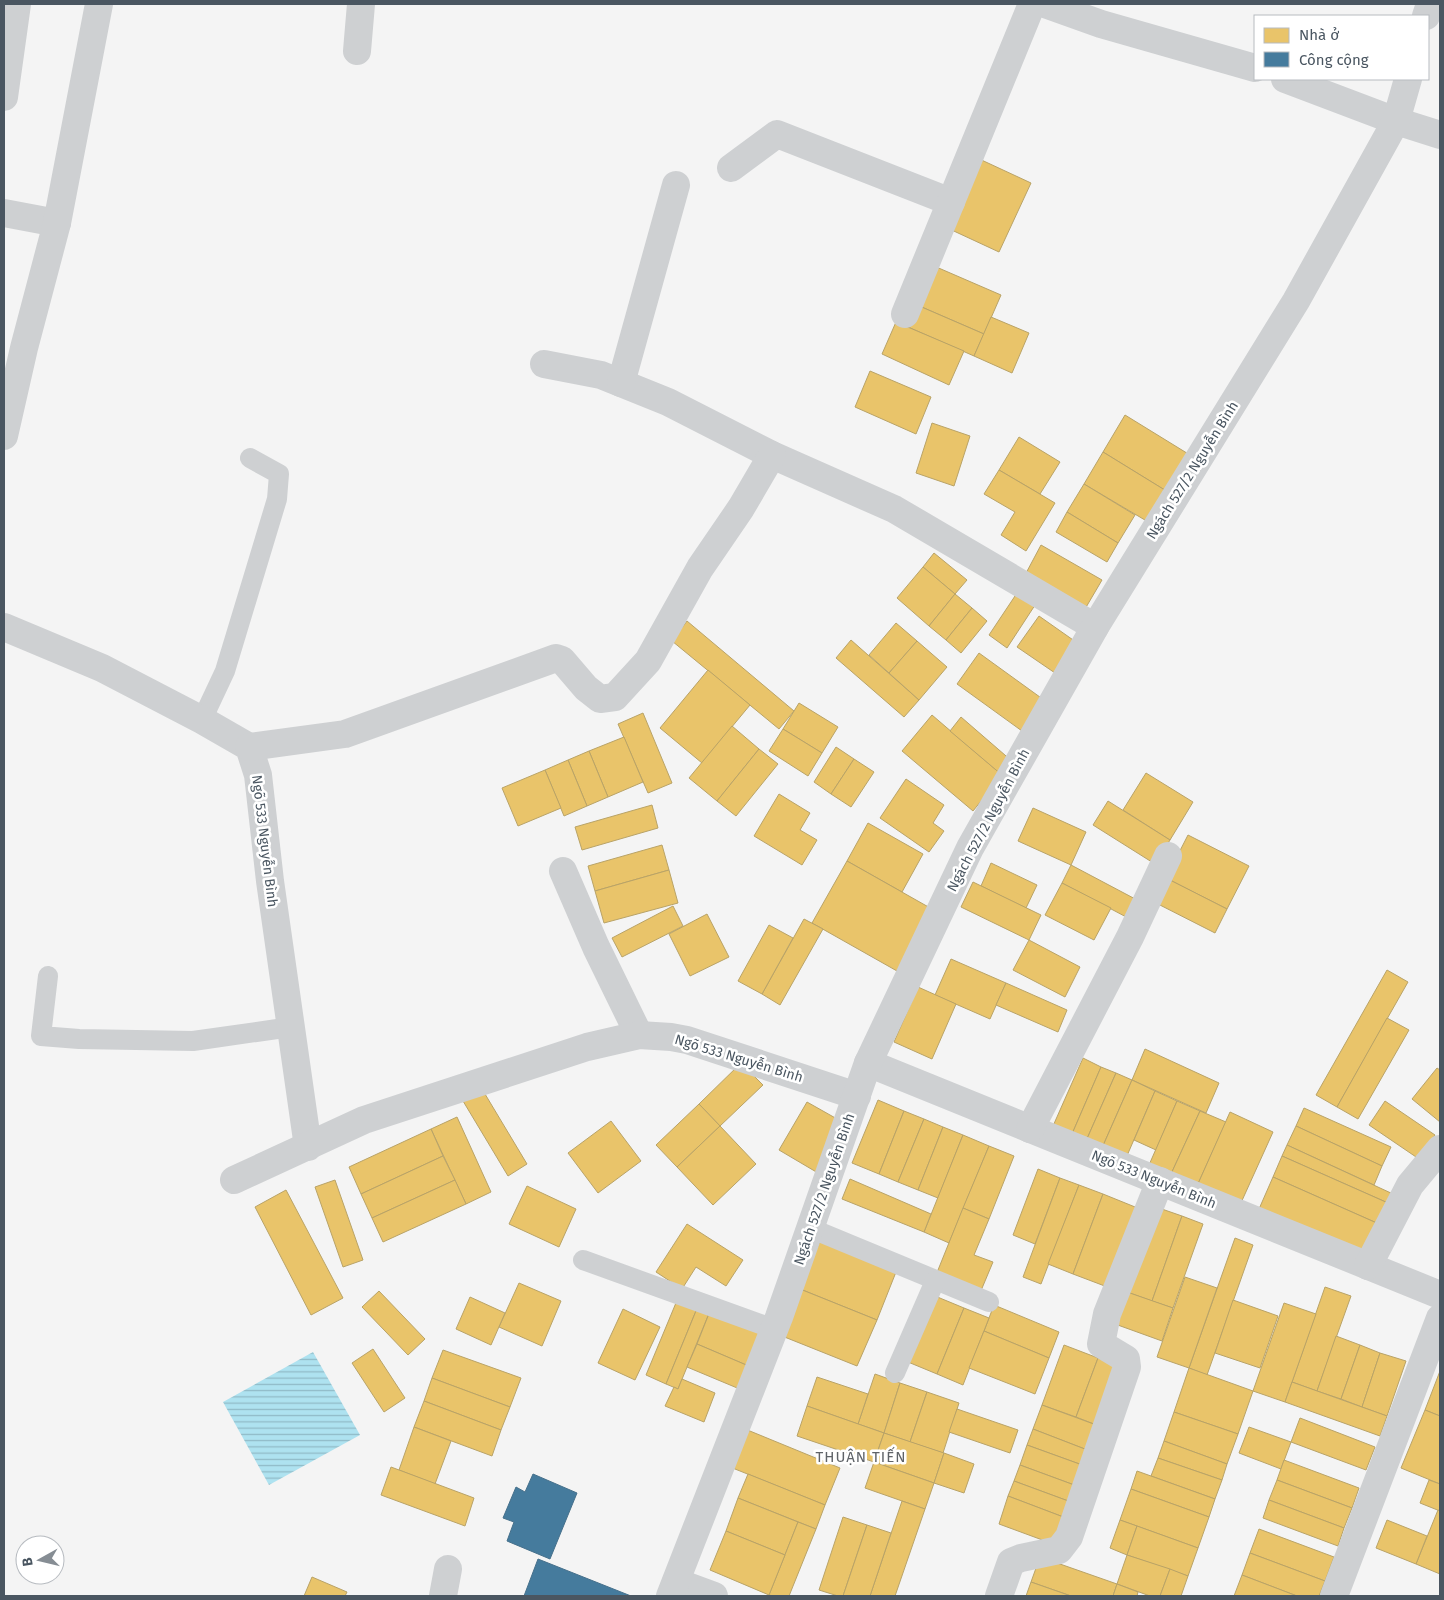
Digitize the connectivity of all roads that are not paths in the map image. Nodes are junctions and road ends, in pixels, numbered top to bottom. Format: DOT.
graph roads {
  1 [pos="17,4"];
  2 [pos="99,4"];
  3 [pos="361,4"];
  4 [pos="1032,4"];
  5 [pos="1045,4"];
  6 [pos="357,50"];
  7 [pos="1254,68"];
  8 [pos="1288,80"];
  9 [pos="1408,80"];
  10 [pos="4,97"];
  11 [pos="1396,121"];
  12 [pos="1440,135"];
  13 [pos="731,168"];
  14 [pos="676,186"];
  15 [pos="951,202"];
  16 [pos="4,213"];
  17 [pos="57,223"];
  18 [pos="905,314"];
  19 [pos="544,364"];
  20 [pos="621,383"];
  21 [pos="4,436"];
  22 [pos="772,455"];
  23 [pos="250,458"];
  24 [pos="4,627"];
  25 [pos="1095,627"];
  26 [pos="202,720"];
  27 [pos="249,747"];
  28 [pos="1168,856"];
  29 [pos="563,871"];
  30 [pos="48,976"];
  31 [pos="291,1027"];
  32 [pos="639,1035"];
  33 [pos="868,1063"];
  34 [pos="856,1096"];
  35 [pos="1030,1129"];
  36 [pos="308,1147"];
  37 [pos="1440,1149"];
  38 [pos="234,1180"];
  39 [pos="1160,1181"];
  40 [pos="810,1228"];
  41 [pos="583,1260"];
  42 [pos="1368,1266"];
  43 [pos="935,1281"];
  44 [pos="1440,1295"];
  45 [pos="989,1302"];
  46 [pos="1440,1318"];
  47 [pos="774,1329"];
  48 [pos="896,1373"];
  49 [pos="448,1569"];
  50 [pos="673,1589"];
  51 [pos="443,1596"];
  52 [pos="714,1596"];
  53 [pos="999,1596"];
  54 [pos="1334,1596"];
  1 -- 10 [label="street"];
  2 -- 17 [label="street"];
  3 -- 6 [label="street"];
  4 -- 15 [label="street"];
  5 -- 7 [label="street"];
  8 -- 11 [label="street"];
  9 -- 11 [label="street, Ngách 527/2 Nguyễn Bình"];
  11 -- 12 [label="street"];
  11 -- 25 [label="street, Ngách 527/2 Nguyễn Bình"];
  13 -- 15 [label="street"];
  14 -- 20 [label="street"];
  15 -- 18 [label="street"];
  16 -- 17 [label="street"];
  17 -- 21 [label="street"];
  19 -- 20 [label="street"];
  20 -- 22 [label="street"];
  22 -- 25 [label="street"];
  22 -- 27 [label="street"];
  23 -- 26 [label="lane"];
  24 -- 26 [label="street"];
  25 -- 33 [label="street, Ngách 527/2 Nguyễn Bình"];
  26 -- 27 [label="street"];
  27 -- 31 [label="street, Ngõ 533 Nguyễn Bình"];
  28 -- 35 [label="street"];
  29 -- 32 [label="street"];
  30 -- 31 [label="lane"];
  31 -- 36 [label="street, Ngõ 533 Nguyễn Bình"];
  32 -- 34 [label="street, Ngõ 533 Nguyễn Bình"];
  32 -- 36 [label="street, Ngõ 533 Nguyễn Bình"];
  33 -- 34 [label="street, Ngách 527/2 Nguyễn Bình"];
  33 -- 35 [label="street, Ngõ 533 Nguyễn Bình"];
  34 -- 40 [label="street, Ngách 527/2 Nguyễn Bình"];
  35 -- 39 [label="street, Ngõ 533 Nguyễn Bình"];
  36 -- 38 [label="street, Ngõ 533 Nguyễn Bình"];
  37 -- 42 [label="street"];
  39 -- 42 [label="street, Ngõ 533 Nguyễn Bình"];
  39 -- 53 [label="street"];
  40 -- 43 [label="lane"];
  40 -- 47 [label="street, Ngách 527/2 Nguyễn Bình"];
  41 -- 47 [label="lane"];
  42 -- 44 [label="street, Ngõ 533 Nguyễn Bình"];
  43 -- 45 [label="lane"];
  43 -- 48 [label="lane"];
  46 -- 54 [label="street"];
  47 -- 50 [label="street, Ngách 527/2 Nguyễn Bình"];
  49 -- 51 [label="street"];
  50 -- 52 [label="street"];
}
